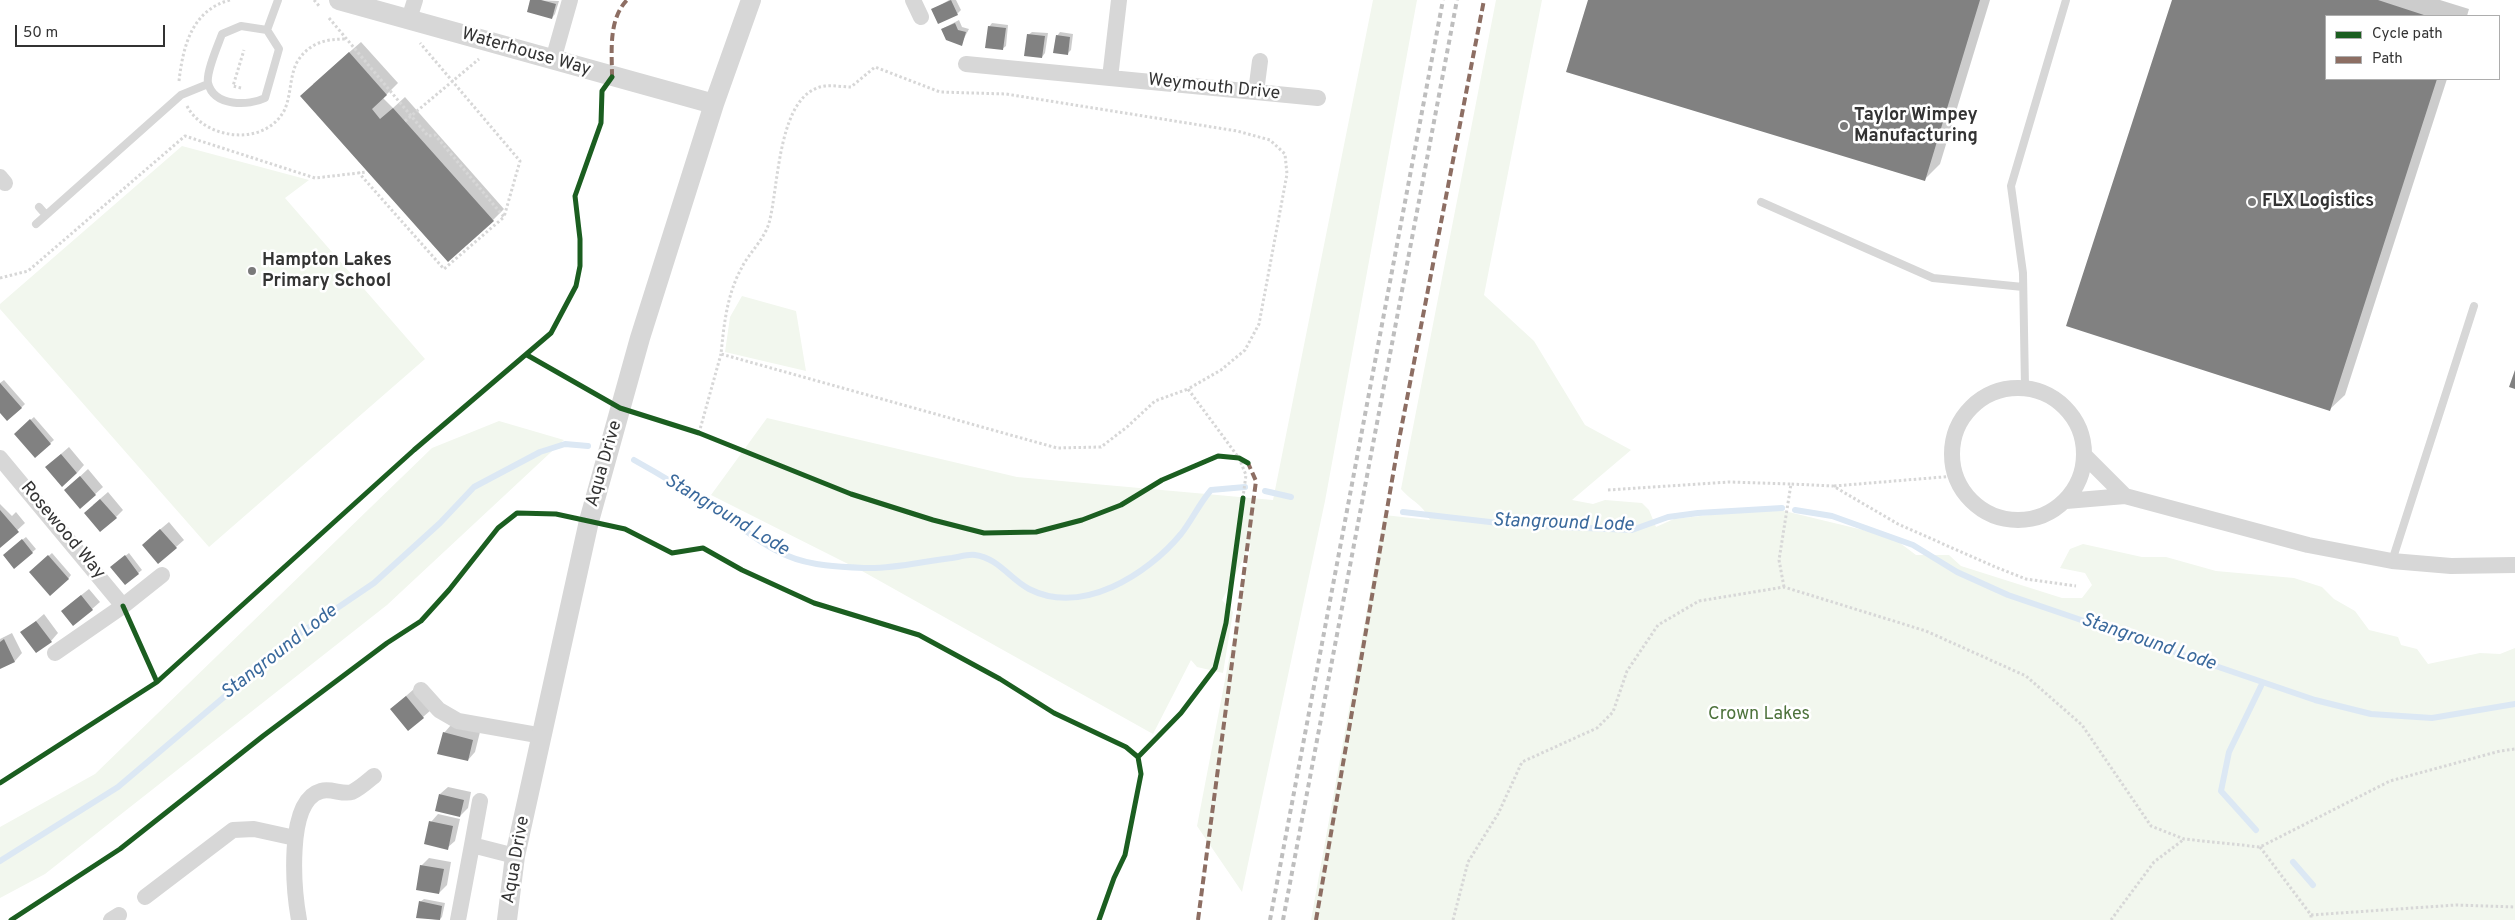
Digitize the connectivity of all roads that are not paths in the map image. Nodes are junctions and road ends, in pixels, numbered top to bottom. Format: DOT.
graph roads {
  1 [pos="278,0"];
  2 [pos="339,0"];
  3 [pos="415,0"];
  4 [pos="570,0"];
  5 [pos="751,0"];
  6 [pos="913,0"];
  7 [pos="1119,0"];
  8 [pos="2066,0"];
  9 [pos="921,17"];
  10 [pos="409,19"];
  11 [pos="267,30"];
  12 [pos="553,60"];
  13 [pos="1260,61"];
  14 [pos="966,64"];
  15 [pos="1110,78"];
  16 [pos="208,84"];
  17 [pos="1256,92"];
  18 [pos="1318,98"];
  19 [pos="714,104"];
  20 [pos="1761,202"];
  21 [pos="39,207"];
  22 [pos="46,215"];
  23 [pos="36,224"];
  24 [pos="2023,287"];
  25 [pos="2474,306"];
  26 [pos="2024,387"];
  27 [pos="2085,456"];
  28 [pos="0,458"];
  29 [pos="2125,496"];
  30 [pos="2066,501"];
  31 [pos="2392,561"];
  32 [pos="2515,565"];
  33 [pos="162,575"];
  34 [pos="123,606"];
  35 [pos="54,654"];
  36 [pos="421,690"];
  37 [pos="543,736"];
  38 [pos="374,776"];
  39 [pos="480,801"];
  40 [pos="295,838"];
  41 [pos="472,845"];
  42 [pos="516,856"];
  43 [pos="145,897"];
  44 [pos="299,920"];
  45 [pos="458,920"];
  46 [pos="507,920"];
  1 -- 11 [label="lane"];
  2 -- 10 [label="street, Waterhouse Way"];
  3 -- 10 [label="street"];
  4 -- 12 [label="street"];
  5 -- 19 [label="street, Aqua Drive"];
  6 -- 9 [label="street"];
  7 -- 15 [label="street"];
  8 -- 24 [label="lane"];
  10 -- 12 [label="street, Waterhouse Way"];
  11 -- 16 [label="lane"];
  11 -- 16 [label="lane"];
  12 -- 19 [label="street, Waterhouse Way"];
  13 -- 17 [label="street"];
  14 -- 15 [label="street, Weymouth Drive"];
  15 -- 17 [label="street, Weymouth Drive"];
  16 -- 22 [label="lane"];
  17 -- 18 [label="street, Weymouth Drive"];
  19 -- 37 [label="street, Aqua Drive"];
  20 -- 24 [label="lane"];
  21 -- 22 [label="lane"];
  22 -- 23 [label="lane"];
  24 -- 26 [label="lane"];
  25 -- 31 [label="lane"];
  26 -- 27 [label="street"];
  26 -- 30 [label="street"];
  27 -- 29 [label="street"];
  27 -- 30 [label="street"];
  28 -- 34 [label="street, Rosewood Way"];
  29 -- 30 [label="street"];
  29 -- 31 [label="street"];
  31 -- 32 [label="street"];
  33 -- 34 [label="street"];
  34 -- 35 [label="street"];
  36 -- 37 [label="street"];
  37 -- 42 [label="street, Aqua Drive"];
  38 -- 40 [label="street"];
  39 -- 41 [label="street"];
  40 -- 43 [label="street"];
  40 -- 44 [label="street"];
  41 -- 42 [label="street"];
  41 -- 45 [label="street"];
  42 -- 46 [label="street, Aqua Drive"];
}
